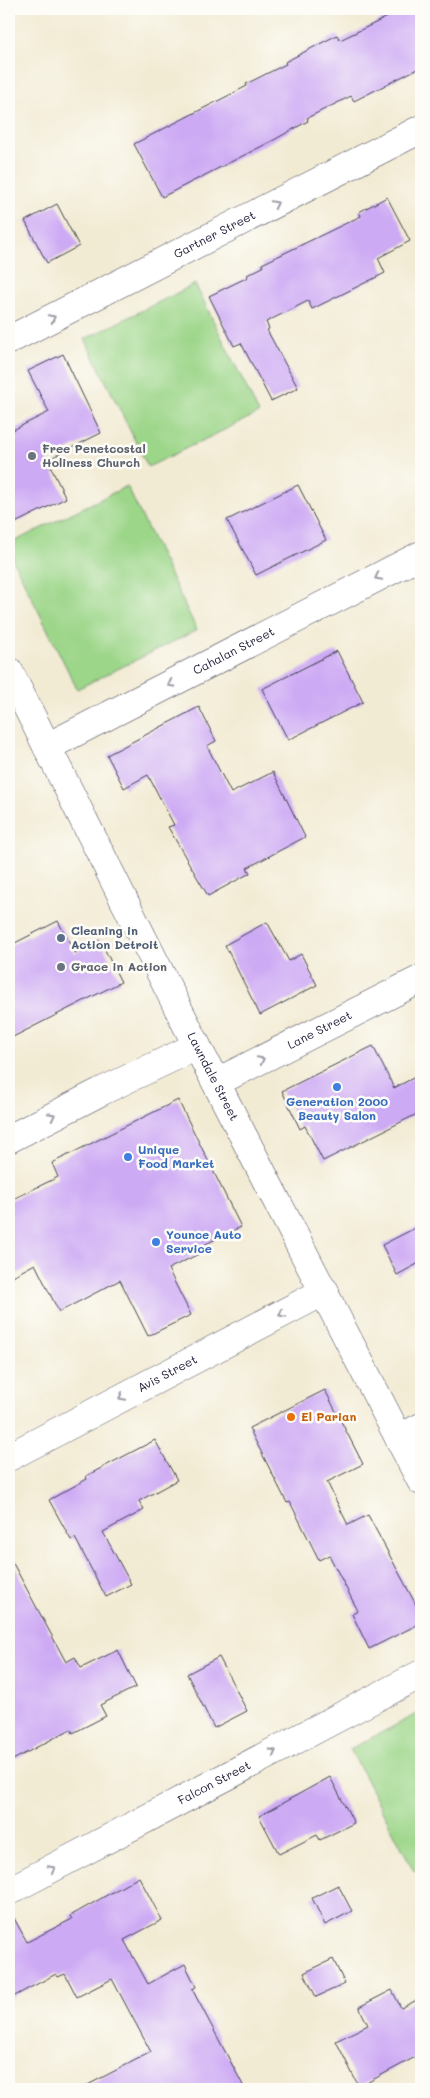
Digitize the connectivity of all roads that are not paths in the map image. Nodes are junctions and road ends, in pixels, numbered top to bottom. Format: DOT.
graph roads {
  1 [pos="421,128"];
  2 [pos="9,340"];
  3 [pos="421,555"];
  4 [pos="9,673"];
  5 [pos="48,747"];
  6 [pos="421,979"];
  7 [pos="197,1046"];
  8 [pos="217,1082"];
  9 [pos="9,1139"];
  10 [pos="325,1291"];
  11 [pos="410,1433"];
  12 [pos="9,1457"];
  13 [pos="421,1481"];
  14 [pos="421,1674"];
  15 [pos="9,1891"];
  2 -- 1 [label="street, Gartner Street, one-way"];
  3 -- 5 [label="street, Cahalan Street, one-way"];
  4 -- 5 [label="street, Lawndale Street"];
  5 -- 7 [label="street, Lawndale Street"];
  8 -- 6 [label="street, Lane Street, one-way"];
  7 -- 8 [label="street, Lawndale Street"];
  9 -- 7 [label="street, one-way"];
  8 -- 10 [label="street, Lawndale Street"];
  10 -- 11 [label="street, Lawndale Street"];
  10 -- 12 [label="street, Avis Street, one-way"];
  11 -- 13 [label="street, Lawndale Street"];
  15 -- 14 [label="street, Falcon Street, one-way"];
}
